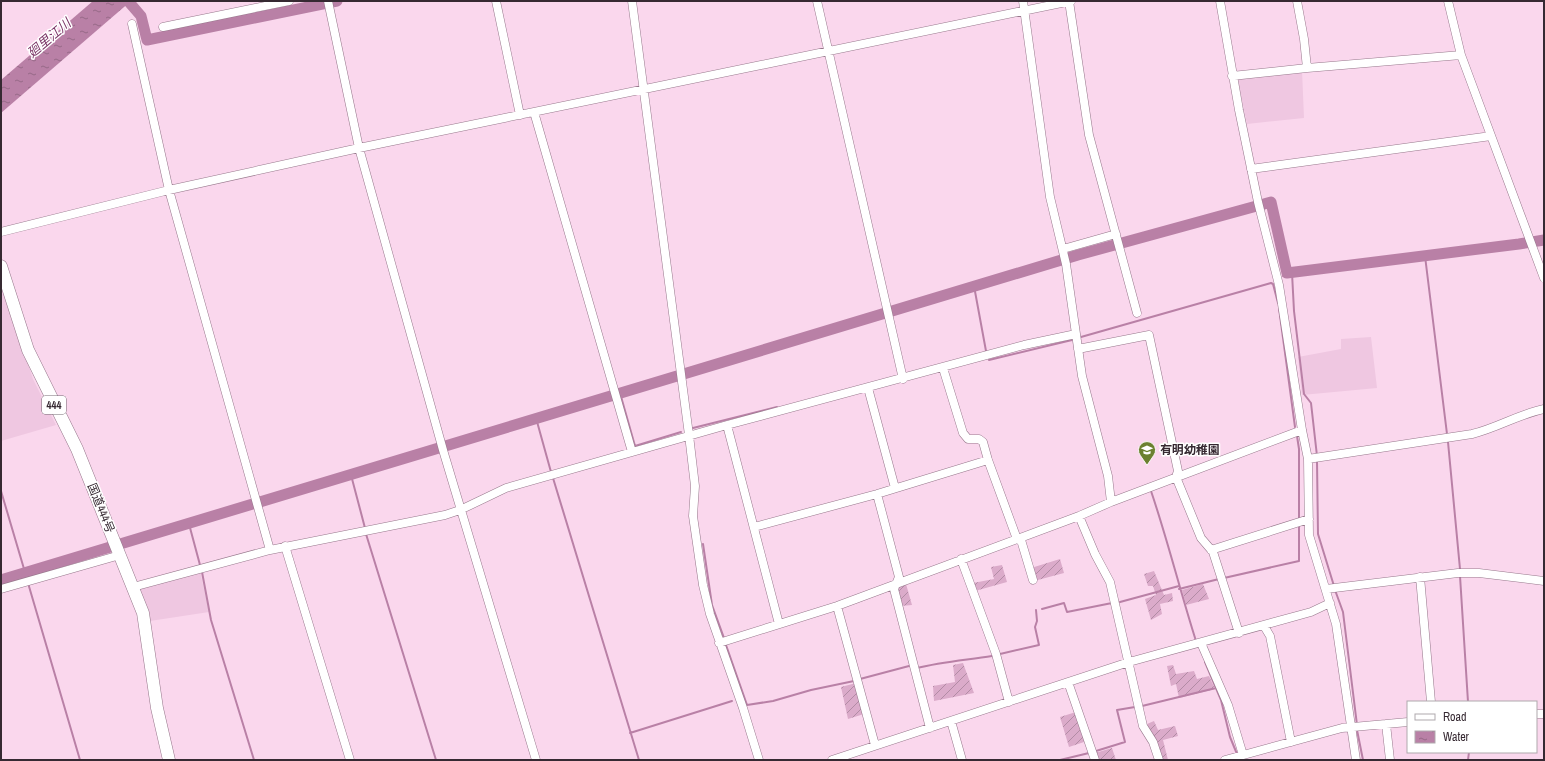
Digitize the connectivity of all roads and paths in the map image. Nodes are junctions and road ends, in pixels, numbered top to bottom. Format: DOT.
graph roads {
  1 [pos="289,1"];
  2 [pos="496,1"];
  3 [pos="632,1"];
  4 [pos="817,1"];
  5 [pos="1023,1"];
  6 [pos="1070,1"];
  7 [pos="1220,1"];
  8 [pos="1297,1"];
  9 [pos="1448,1"];
  10 [pos="329,3"];
  11 [pos="1024,12"];
  12 [pos="132,24"];
  13 [pos="163,27"];
  14 [pos="828,51"];
  15 [pos="1460,55"];
  16 [pos="1306,68"];
  17 [pos="1232,76"];
  18 [pos="644,88"];
  19 [pos="534,112"];
  20 [pos="520,115"];
  21 [pos="1491,136"];
  22 [pos="360,148"];
  23 [pos="1251,169"];
  24 [pos="169,190"];
  25 [pos="1,232"];
  26 [pos="1118,241"];
  27 [pos="1063,251"];
  28 [pos="1,266"];
  29 [pos="1544,278"];
  30 [pos="1137,314"];
  31 [pos="1076,334"];
  32 [pos="1078,349"];
  33 [pos="942,368"];
  34 [pos="903,378"];
  35 [pos="868,388"];
  36 [pos="1544,409"];
  37 [pos="727,425"];
  38 [pos="1302,430"];
  39 [pos="690,435"];
  40 [pos="632,452"];
  41 [pos="1314,458"];
  42 [pos="988,460"];
  43 [pos="1176,477"];
  44 [pos="895,488"];
  45 [pos="877,494"];
  46 [pos="1111,502"];
  47 [pos="460,510"];
  48 [pos="1079,516"];
  49 [pos="1309,519"];
  50 [pos="754,527"];
  51 [pos="1017,539"];
  52 [pos="286,546"];
  53 [pos="117,548"];
  54 [pos="270,550"];
  55 [pos="1211,550"];
  56 [pos="961,559"];
  57 [pos="1420,577"];
  58 [pos="1033,580"];
  59 [pos="1544,580"];
  60 [pos="897,583"];
  61 [pos="133,587"];
  62 [pos="1332,588"];
  63 [pos="1,589"];
  64 [pos="1330,603"];
  65 [pos="837,606"];
  66 [pos="779,624"];
  67 [pos="1264,626"];
  68 [pos="1239,633"];
  69 [pos="719,643"];
  70 [pos="1201,643"];
  71 [pos="1129,662"];
  72 [pos="1068,682"];
  73 [pos="1431,701"];
  74 [pos="1009,702"];
  75 [pos="951,721"];
  76 [pos="1407,722"];
  77 [pos="1386,724"];
  78 [pos="1356,726"];
  79 [pos="930,728"];
  80 [pos="1291,742"];
  81 [pos="875,745"];
  82 [pos="1243,755"];
  83 [pos="169,760"];
  84 [pos="350,760"];
  85 [pos="536,760"];
  86 [pos="759,760"];
  87 [pos="832,760"];
  88 [pos="962,760"];
  89 [pos="1096,760"];
  90 [pos="1159,760"];
  91 [pos="1225,760"];
  92 [pos="1356,760"];
  93 [pos="1390,760"];
  1 -- 13 [label="street"];
  2 -- 20 [label="street"];
  3 -- 18 [label="street"];
  4 -- 14 [label="street"];
  5 -- 11 [label="street"];
  6 -- 11 [label="street"];
  6 -- 26 [label="street"];
  7 -- 17 [label="street"];
  8 -- 16 [label="street"];
  9 -- 15 [label="street"];
  10 -- 22 [label="street"];
  11 -- 14 [label="street"];
  11 -- 27 [label="street"];
  12 -- 24 [label="street"];
  14 -- 18 [label="street"];
  14 -- 34 [label="street"];
  15 -- 16 [label="street"];
  15 -- 21 [label="street"];
  16 -- 17 [label="street"];
  17 -- 23 [label="street"];
  18 -- 19 [label="street"];
  18 -- 39 [label="street"];
  19 -- 20 [label="street"];
  19 -- 40 [label="street"];
  20 -- 22 [label="street"];
  21 -- 23 [label="street"];
  21 -- 29 [label="street"];
  22 -- 24 [label="street"];
  22 -- 47 [label="street"];
  23 -- 38 [label="street"];
  24 -- 25 [label="street"];
  24 -- 54 [label="street"];
  26 -- 27 [label="street"];
  26 -- 30 [label="street"];
  27 -- 31 [label="street"];
  28 -- 53 [label="highway, 国道444号 / 444"];
  31 -- 32 [label="street"];
  31 -- 33 [label="street"];
  32 -- 43 [label="street"];
  32 -- 46 [label="street"];
  33 -- 34 [label="street"];
  33 -- 42 [label="street"];
  34 -- 35 [label="street"];
  35 -- 37 [label="street"];
  35 -- 44 [label="street"];
  36 -- 41 [label="street"];
  37 -- 39 [label="street"];
  37 -- 50 [label="street"];
  38 -- 41 [label="street"];
  38 -- 43 [label="street"];
  39 -- 40 [label="street"];
  39 -- 69 [label="street"];
  40 -- 47 [label="street"];
  41 -- 49 [label="street"];
  42 -- 44 [label="street"];
  42 -- 51 [label="street"];
  43 -- 46 [label="street"];
  43 -- 55 [label="street"];
  44 -- 45 [label="street"];
  45 -- 50 [label="street"];
  45 -- 60 [label="street"];
  46 -- 48 [label="street"];
  47 -- 52 [label="street"];
  47 -- 85 [label="street"];
  48 -- 51 [label="street"];
  48 -- 71 [label="street"];
  49 -- 55 [label="street"];
  49 -- 62 [label="street"];
  50 -- 66 [label="street"];
  51 -- 56 [label="street"];
  51 -- 58 [label="street"];
  52 -- 54 [label="street"];
  52 -- 84 [label="street"];
  53 -- 61 [label="highway, 国道444号 / 444"];
  53 -- 63 [label="street"];
  54 -- 61 [label="street"];
  55 -- 68 [label="street"];
  56 -- 60 [label="street"];
  56 -- 74 [label="street"];
  57 -- 59 [label="street"];
  57 -- 62 [label="street"];
  57 -- 73 [label="street"];
  60 -- 65 [label="street"];
  60 -- 79 [label="street"];
  61 -- 83 [label="highway, 国道444号 / 444"];
  62 -- 64 [label="street"];
  64 -- 67 [label="street"];
  64 -- 78 [label="street"];
  65 -- 66 [label="street"];
  65 -- 81 [label="street"];
  66 -- 69 [label="street"];
  67 -- 68 [label="street"];
  67 -- 80 [label="street"];
  68 -- 70 [label="street"];
  69 -- 86 [label="street"];
  70 -- 71 [label="street"];
  70 -- 82 [label="street"];
  71 -- 72 [label="street"];
  71 -- 90 [label="street"];
  72 -- 74 [label="street"];
  72 -- 89 [label="street"];
  74 -- 75 [label="street"];
  75 -- 79 [label="street"];
  75 -- 88 [label="street"];
  76 -- 77 [label="street"];
  77 -- 78 [label="street"];
  77 -- 93 [label="street"];
  78 -- 80 [label="street"];
  78 -- 92 [label="street"];
  79 -- 81 [label="street"];
  80 -- 82 [label="street"];
  81 -- 87 [label="street"];
  82 -- 91 [label="street"];
}
